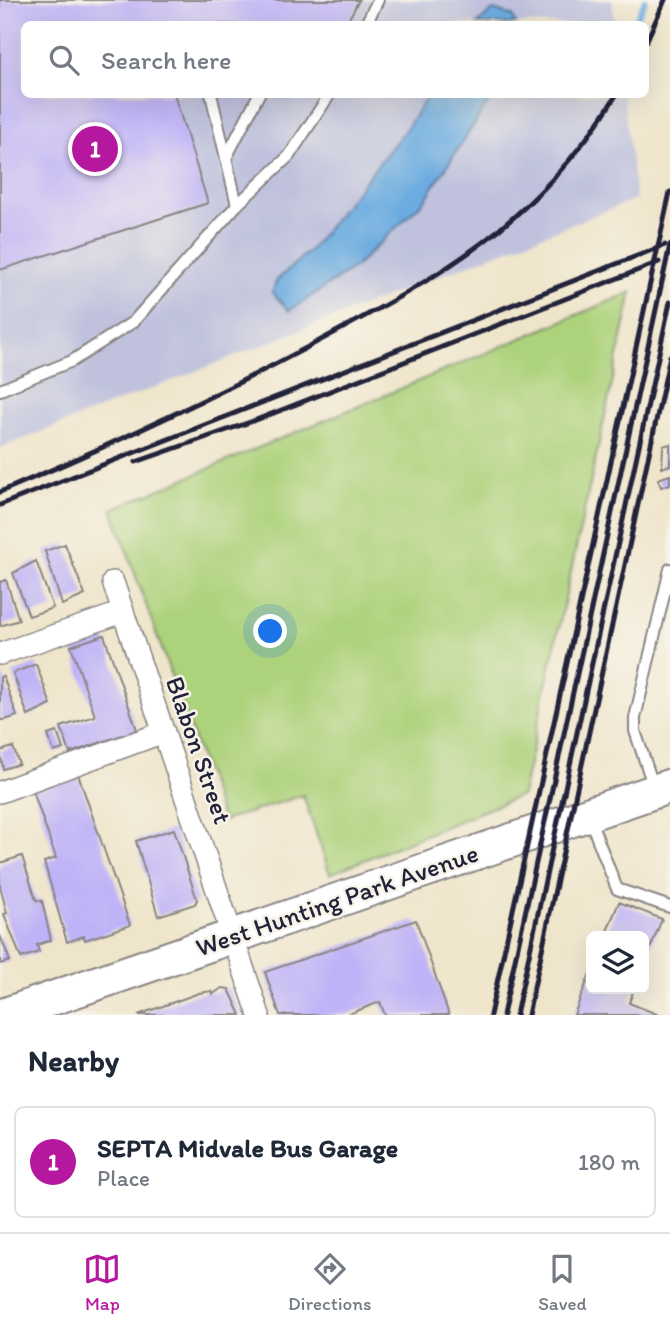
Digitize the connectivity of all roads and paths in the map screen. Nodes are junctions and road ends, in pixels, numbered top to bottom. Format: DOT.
graph roads {
  1 [pos="378,0"];
  2 [pos="368,21"];
  3 [pos="212,98"];
  4 [pos="256,98"];
  5 [pos="327,98"];
  6 [pos="226,158"];
  7 [pos="237,205"];
  8 [pos="0,390"];
  9 [pos="670,569"];
  10 [pos="113,582"];
  11 [pos="123,612"];
  12 [pos="0,654"];
  13 [pos="164,733"];
  14 [pos="663,788"];
  15 [pos="0,792"];
  16 [pos="588,814"];
  17 [pos="670,907"];
  18 [pos="232,936"];
  19 [pos="4,1015"];
  20 [pos="259,1015"];
  1 -- 2 [label="lane"];
  3 -- 6 [label="lane"];
  4 -- 6 [label="lane"];
  5 -- 7 [label="lane"];
  6 -- 7 [label="lane"];
  7 -- 8 [label="lane"];
  9 -- 14 [label="lane"];
  10 -- 11 [label="street, Blabon Street"];
  11 -- 12 [label="street"];
  11 -- 13 [label="street, Blabon Street"];
  13 -- 15 [label="street"];
  13 -- 18 [label="street, Blabon Street"];
  14 -- 16 [label="main road, West Hunting Park Avenue"];
  16 -- 17 [label="lane"];
  16 -- 18 [label="main road, West Hunting Park Avenue"];
  18 -- 19 [label="main road, West Hunting Park Avenue"];
  18 -- 20 [label="street, Blabon Street"];
}
